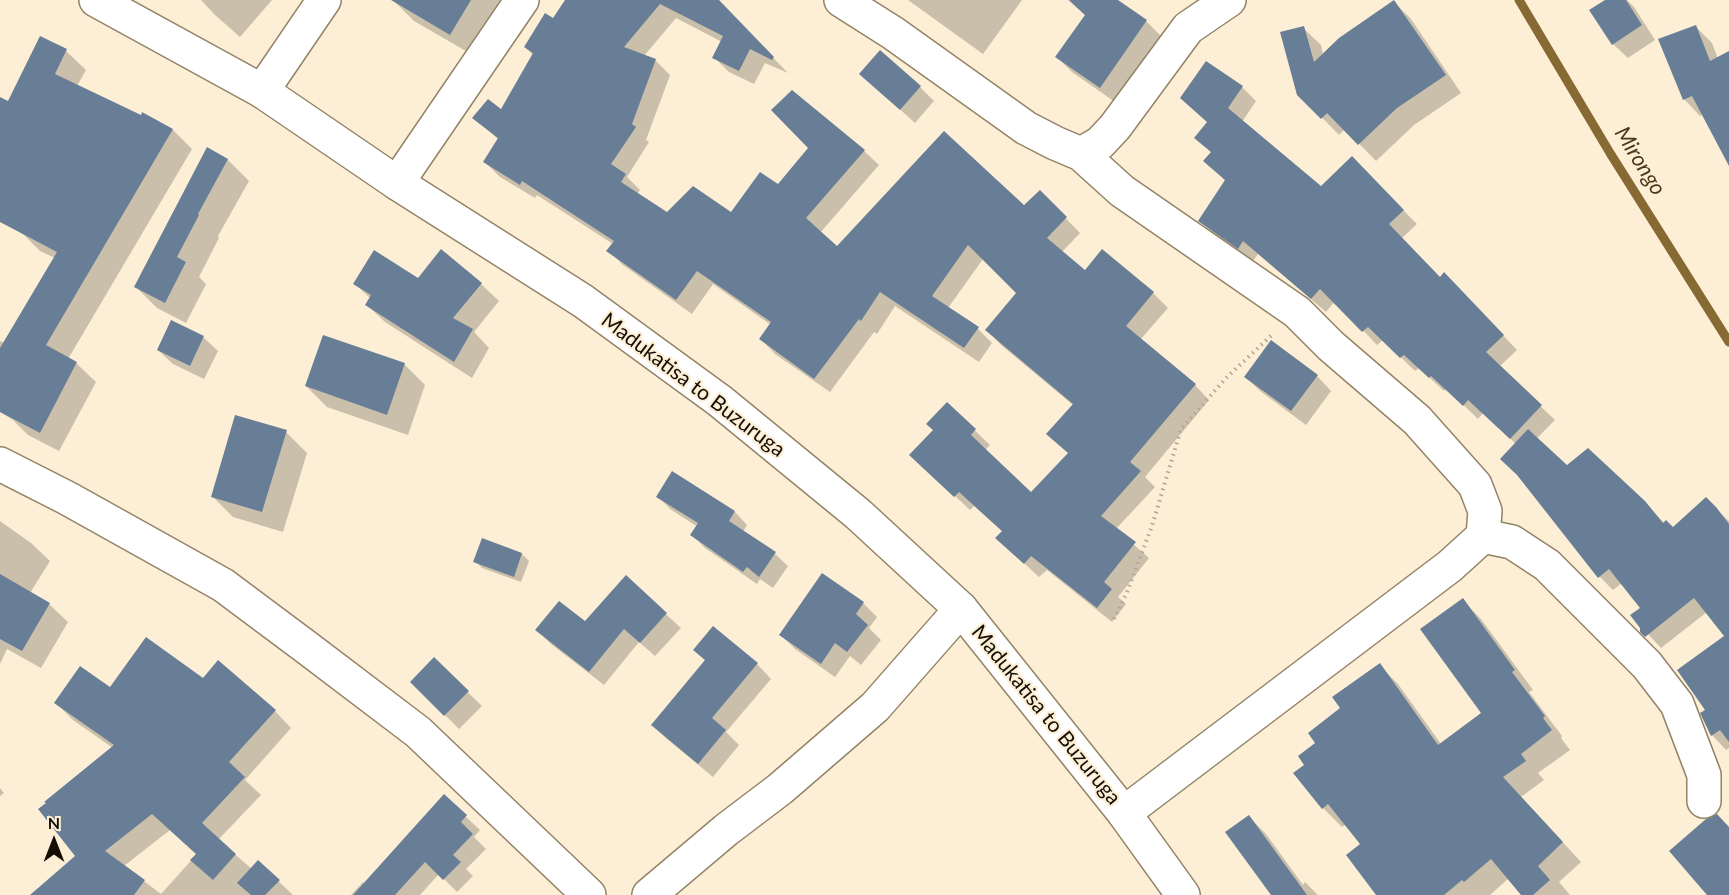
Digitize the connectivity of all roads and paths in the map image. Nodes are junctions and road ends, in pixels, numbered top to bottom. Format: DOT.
graph roads {
  1 [pos="96,0"];
  2 [pos="324,0"];
  3 [pos="522,0"];
  4 [pos="841,0"];
  5 [pos="1229,0"];
  6 [pos="262,91"];
  7 [pos="1081,154"];
  8 [pos="397,183"];
  9 [pos="1297,312"];
  10 [pos="0,464"];
  11 [pos="1483,536"];
  12 [pos="961,609"];
  13 [pos="1114,619"];
  14 [pos="1704,801"];
  15 [pos="1124,813"];
  16 [pos="589,895"];
  17 [pos="649,895"];
  18 [pos="1183,895"];
  1 -- 6 [label="street, Madukatisa to Buzuruga"];
  2 -- 6 [label="street"];
  3 -- 8 [label="street"];
  4 -- 7 [label="street"];
  5 -- 7 [label="street"];
  6 -- 8 [label="street, Madukatisa to Buzuruga"];
  7 -- 9 [label="street"];
  8 -- 12 [label="street, Madukatisa to Buzuruga"];
  9 -- 11 [label="street"];
  9 -- 13 [label="path"];
  10 -- 16 [label="street"];
  11 -- 14 [label="street"];
  11 -- 15 [label="street"];
  12 -- 15 [label="street, Madukatisa to Buzuruga"];
  12 -- 17 [label="street"];
  15 -- 18 [label="street, Madukatisa to Buzuruga"];
}
